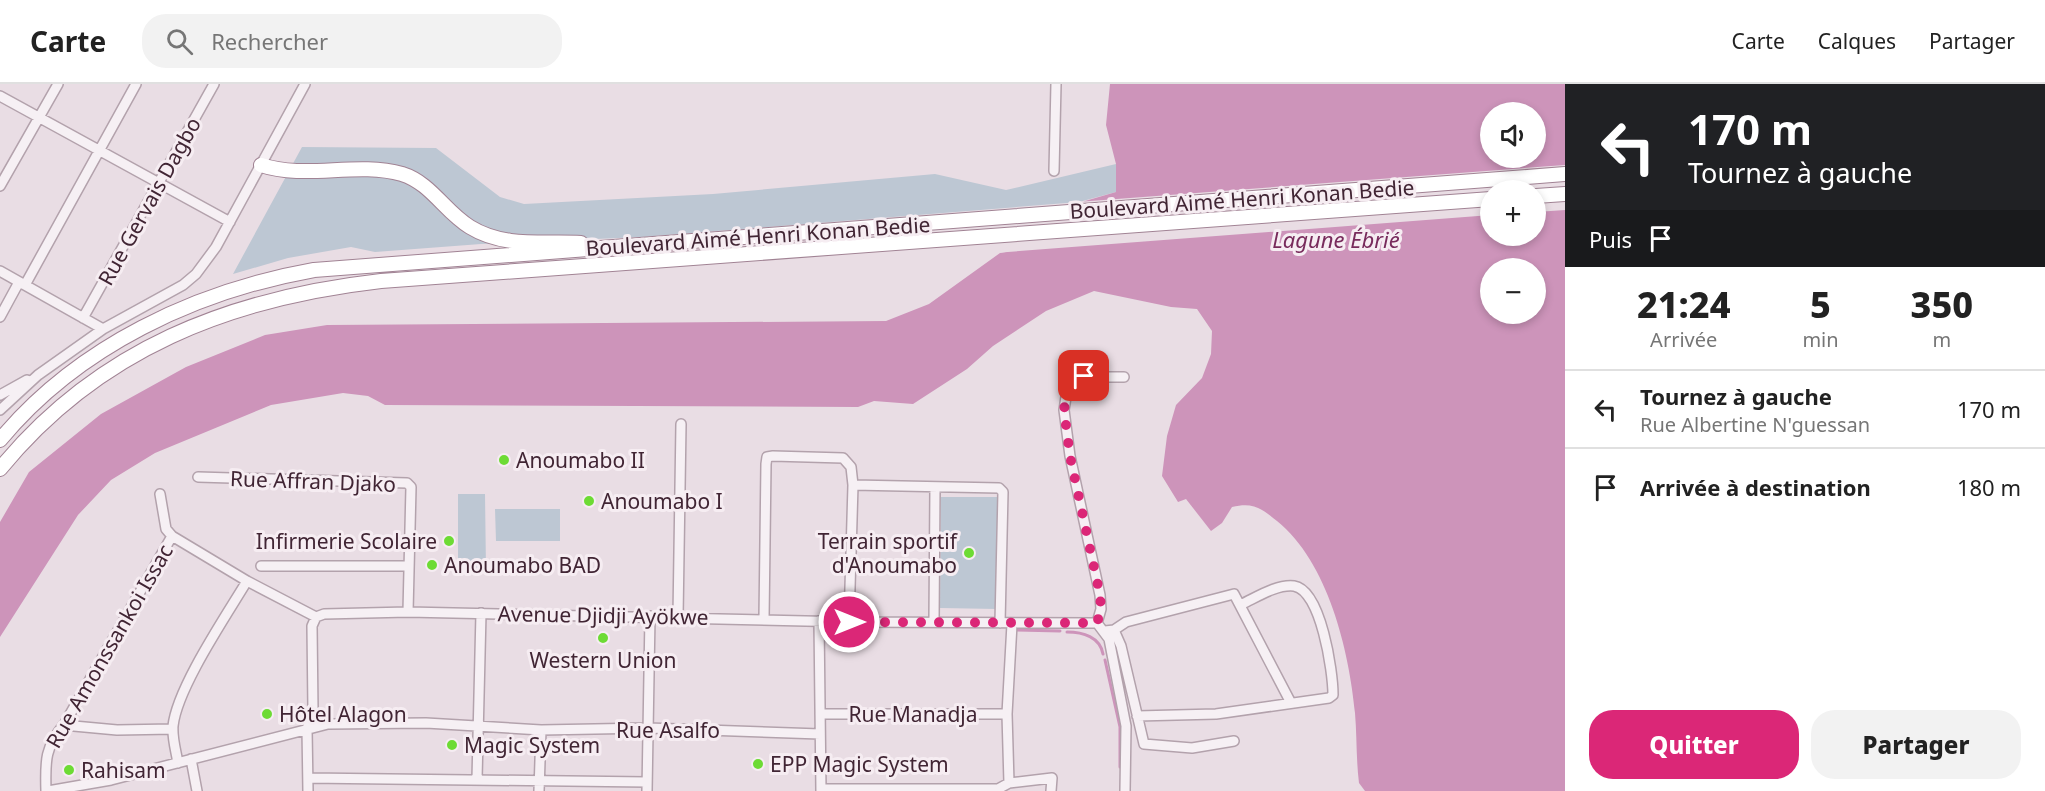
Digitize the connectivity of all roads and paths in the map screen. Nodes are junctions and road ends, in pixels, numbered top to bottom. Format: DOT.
graph roads {
  1 [pos="58,84"];
  2 [pos="136,84"];
  3 [pos="214,84"];
  4 [pos="305,84"];
  5 [pos="1056,84"];
  6 [pos="0,96"];
  7 [pos="39,118"];
  8 [pos="99,151"];
  9 [pos="261,165"];
  10 [pos="1054,171"];
  11 [pos="1565,174"];
  12 [pos="160,184"];
  13 [pos="0,186"];
  14 [pos="1565,194"];
  15 [pos="1546,195"];
  16 [pos="1480,200"];
  17 [pos="230,222"];
  18 [pos="643,246"];
  19 [pos="0,271"];
  20 [pos="22,283"];
  21 [pos="0,317"];
  22 [pos="83,318"];
  23 [pos="103,328"];
  24 [pos="38,375"];
  25 [pos="1124,376"];
  26 [pos="2,391"];
  27 [pos="0,411"];
  28 [pos="681,424"];
  29 [pos="0,440"];
  30 [pos="0,469"];
  31 [pos="198,477"];
  32 [pos="852,485"];
  33 [pos="934,487"];
  34 [pos="160,494"];
  35 [pos="172,536"];
  36 [pos="261,566"];
  37 [pos="409,566"];
  38 [pos="247,581"];
  39 [pos="1242,604"];
  40 [pos="408,612"];
  41 [pos="481,613"];
  42 [pos="650,616"];
  43 [pos="316,617"];
  44 [pos="678,617"];
  45 [pos="764,619"];
  46 [pos="819,621"];
  47 [pos="849,622"];
  48 [pos="934,622"];
  49 [pos="1000,623"];
  50 [pos="1097,623"];
  51 [pos="1012,624"];
  52 [pos="1109,631"];
  53 [pos="1292,703"];
  54 [pos="820,714"];
  55 [pos="1006,714"];
  56 [pos="1137,716"];
  57 [pos="63,725"];
  58 [pos="479,728"];
  59 [pos="648,728"];
  60 [pos="173,729"];
  61 [pos="307,729"];
  62 [pos="541,730"];
  63 [pos="820,734"];
  64 [pos="1234,741"];
  65 [pos="191,759"];
  66 [pos="178,763"];
  67 [pos="308,778"];
  68 [pos="477,779"];
  69 [pos="490,779"];
  70 [pos="111,780"];
  71 [pos="407,780"];
  72 [pos="540,780"];
  73 [pos="1010,783"];
  74 [pos="647,787"];
  75 [pos="821,790"];
  76 [pos="47,791"];
  77 [pos="111,791"];
  78 [pos="197,791"];
  79 [pos="308,791"];
  80 [pos="407,791"];
  81 [pos="490,791"];
  82 [pos="539,791"];
  83 [pos="1051,791"];
  84 [pos="1125,791"];
  1 -- 7 [label="street"];
  2 -- 8 [label="street"];
  3 -- 12 [label="street, Rue Gervais Dagbo"];
  4 -- 9 [label="street"];
  5 -- 10 [label="street"];
  6 -- 7 [label="street"];
  7 -- 8 [label="street"];
  7 -- 13 [label="street"];
  8 -- 12 [label="street"];
  8 -- 20 [label="street"];
  9 -- 17 [label="street"];
  9 -- 18 [label="highway"];
  11 -- 18 [label="highway, Boulevard Aimé Henri Konan Bedie"];
  12 -- 17 [label="street"];
  12 -- 22 [label="street, Rue Gervais Dagbo"];
  14 -- 15 [label="highway"];
  16 -- 30 [label="highway, Boulevard Aimé Henri Konan Bedie"];
  17 -- 23 [label="street"];
  18 -- 29 [label="highway, Boulevard Aimé Henri Konan Bedie"];
  19 -- 20 [label="street"];
  20 -- 21 [label="street"];
  20 -- 22 [label="street"];
  22 -- 23 [label="street"];
  23 -- 24 [label="street"];
  24 -- 26 [label="street"];
  24 -- 27 [label="street"];
  25 -- 50 [label="street"];
  28 -- 44 [label="street"];
  31 -- 37 [label="street, Rue Affran Djako"];
  32 -- 33 [label="street"];
  32 -- 45 [label="street"];
  32 -- 47 [label="street"];
  33 -- 48 [label="street"];
  33 -- 49 [label="street"];
  34 -- 35 [label="street"];
  35 -- 38 [label="street"];
  35 -- 57 [label="street, Rue Amonssankoi Issac"];
  36 -- 37 [label="street"];
  37 -- 40 [label="street, Rue Affran Djako"];
  38 -- 43 [label="street"];
  38 -- 60 [label="street"];
  39 -- 52 [label="street"];
  39 -- 53 [label="street"];
  39 -- 53 [label="street"];
  40 -- 41 [label="street, Avenue Djidji Ayökwe"];
  40 -- 43 [label="street, Avenue Djidji Ayökwe"];
  41 -- 42 [label="street, Avenue Djidji Ayökwe"];
  41 -- 58 [label="street"];
  42 -- 44 [label="street, Avenue Djidji Ayökwe"];
  42 -- 59 [label="street"];
  43 -- 61 [label="street"];
  44 -- 45 [label="street, Avenue Djidji Ayökwe"];
  45 -- 46 [label="street, Avenue Djidji Ayökwe"];
  46 -- 47 [label="street, Avenue Djidji Ayökwe"];
  46 -- 54 [label="street"];
  47 -- 48 [label="street, Avenue Djidji Ayökwe"];
  48 -- 49 [label="street, Avenue Djidji Ayökwe"];
  49 -- 51 [label="street, Avenue Djidji Ayökwe"];
  50 -- 51 [label="street, Avenue Djidji Ayökwe"];
  50 -- 52 [label="street"];
  51 -- 55 [label="street"];
  52 -- 56 [label="street"];
  52 -- 84 [label="street"];
  53 -- 56 [label="street"];
  54 -- 55 [label="street, Rue Manadja"];
  54 -- 63 [label="street"];
  55 -- 73 [label="street"];
  56 -- 64 [label="street"];
  57 -- 60 [label="street"];
  57 -- 76 [label="street, Rue Amonssankoi Issac"];
  58 -- 61 [label="street, Rue Asalfo"];
  58 -- 62 [label="street, Rue Asalfo"];
  58 -- 68 [label="street"];
  59 -- 62 [label="street, Rue Asalfo"];
  59 -- 63 [label="street, Rue Asalfo"];
  59 -- 74 [label="street"];
  60 -- 66 [label="street"];
  61 -- 65 [label="street"];
  61 -- 67 [label="street"];
  62 -- 72 [label="street"];
  63 -- 75 [label="street"];
  65 -- 66 [label="street"];
  65 -- 78 [label="street"];
  66 -- 70 [label="street"];
  67 -- 71 [label="street"];
  67 -- 79 [label="street"];
  68 -- 69 [label="street"];
  68 -- 71 [label="street"];
  69 -- 72 [label="street"];
  69 -- 81 [label="street"];
  70 -- 76 [label="street"];
  70 -- 77 [label="street"];
  71 -- 80 [label="street"];
  72 -- 74 [label="street"];
  72 -- 82 [label="street"];
  73 -- 75 [label="street"];
  73 -- 83 [label="street"];
}
